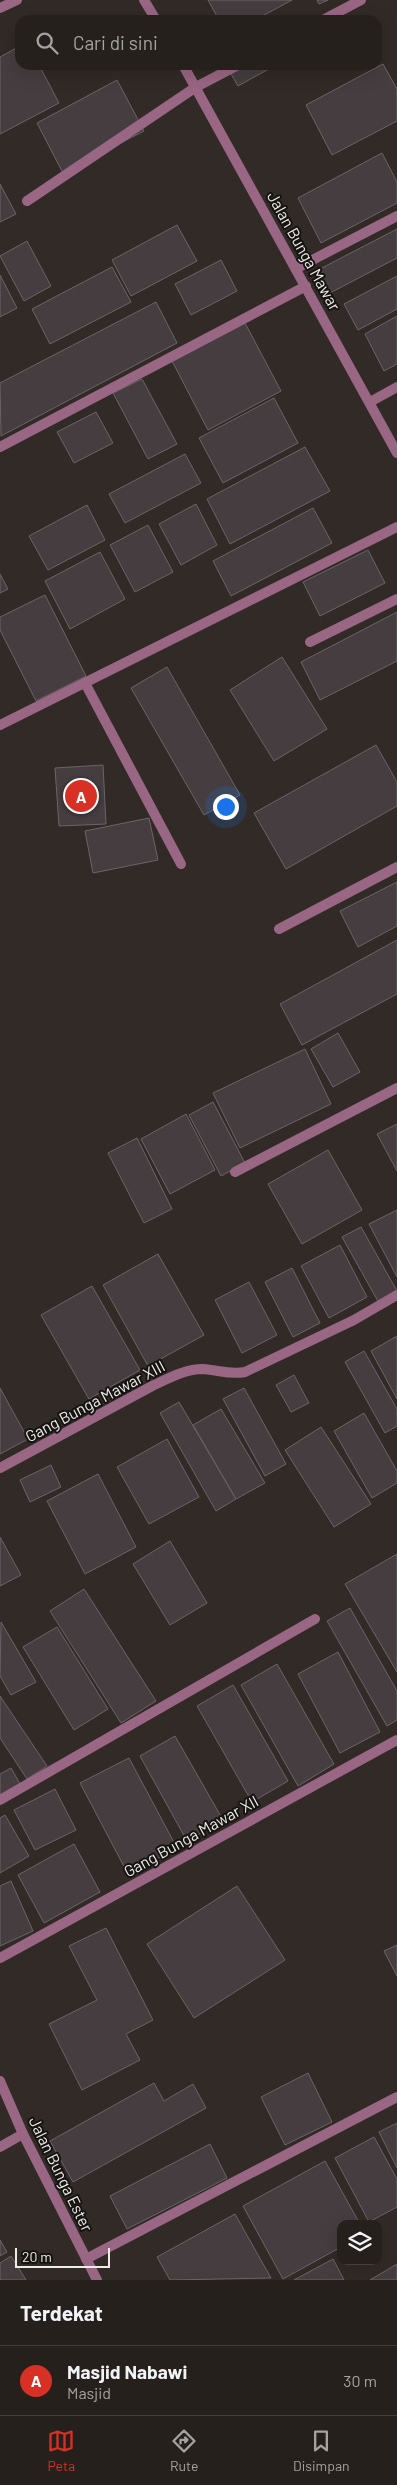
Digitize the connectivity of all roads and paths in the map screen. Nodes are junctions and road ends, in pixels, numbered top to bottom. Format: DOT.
graph roads {
  1 [pos="17,0"];
  2 [pos="144,0"];
  3 [pos="361,0"];
  4 [pos="0,8"];
  5 [pos="153,15"];
  6 [pos="332,15"];
  7 [pos="186,70"];
  8 [pos="228,70"];
  9 [pos="196,87"];
  10 [pos="26,201"];
  11 [pos="397,216"];
  12 [pos="296,268"];
  13 [pos="306,286"];
  14 [pos="397,387"];
  15 [pos="370,402"];
  16 [pos="0,447"];
  17 [pos="397,453"];
  18 [pos="397,527"];
  19 [pos="397,600"];
  20 [pos="310,642"];
  21 [pos="85,683"];
  22 [pos="0,725"];
  23 [pos="182,864"];
  24 [pos="397,867"];
  25 [pos="279,929"];
  26 [pos="397,1088"];
  27 [pos="235,1172"];
  28 [pos="397,1296"];
  29 [pos="0,1468"];
  30 [pos="315,1619"];
  31 [pos="397,1740"];
  32 [pos="0,1800"];
  33 [pos="0,1958"];
  34 [pos="0,2081"];
  35 [pos="397,2098"];
  36 [pos="24,2134"];
  37 [pos="0,2147"];
  38 [pos="86,2259"];
  39 [pos="97,2280"];
  1 -- 4 [label="street"];
  2 -- 5 [label="street"];
  3 -- 6 [label="street"];
  7 -- 9 [label="street, Jalan Bunga Mawar"];
  8 -- 9 [label="street"];
  9 -- 10 [label="street"];
  9 -- 12 [label="street, Jalan Bunga Mawar"];
  11 -- 12 [label="street"];
  12 -- 13 [label="street, Jalan Bunga Mawar"];
  13 -- 15 [label="street, Jalan Bunga Mawar"];
  13 -- 16 [label="street"];
  14 -- 15 [label="street"];
  15 -- 17 [label="street, Jalan Bunga Mawar"];
  18 -- 21 [label="street"];
  19 -- 20 [label="street"];
  21 -- 22 [label="street"];
  21 -- 23 [label="street"];
  24 -- 25 [label="street"];
  26 -- 27 [label="street"];
  28 -- 29 [label="street, Gang Bunga Mawar XIII"];
  30 -- 32 [label="street"];
  31 -- 33 [label="street, Gang Bunga Mawar XII"];
  34 -- 36 [label="street, Jalan Bunga Ester"];
  35 -- 38 [label="street"];
  36 -- 37 [label="street"];
  36 -- 38 [label="street, Jalan Bunga Ester"];
  38 -- 39 [label="street, Jalan Bunga Ester"];
}
